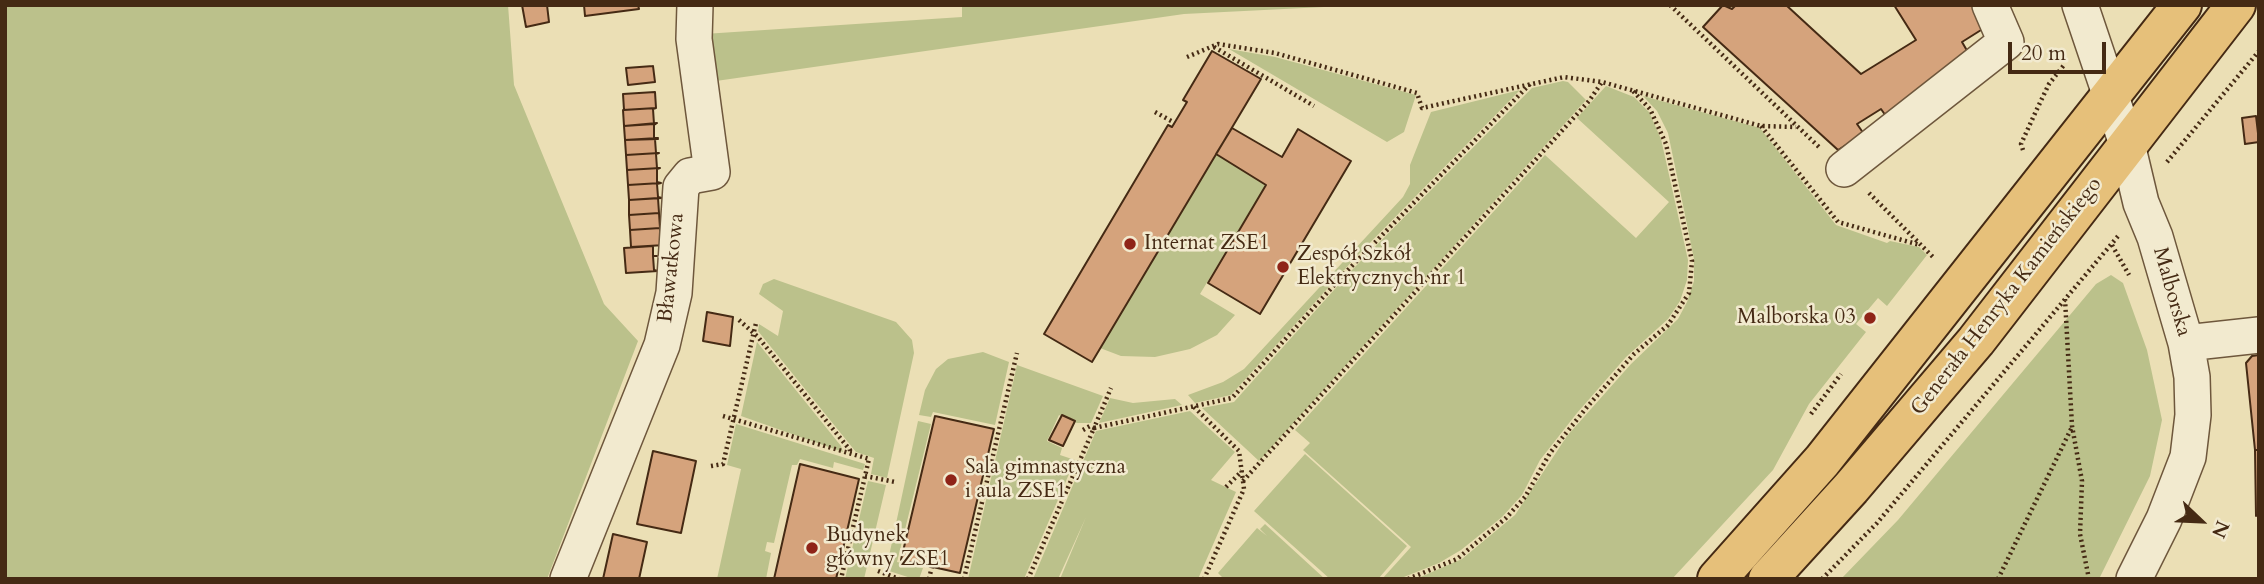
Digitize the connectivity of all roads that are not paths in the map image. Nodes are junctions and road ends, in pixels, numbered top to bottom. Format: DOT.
graph roads {
  1 [pos="695,5"];
  2 [pos="1990,5"];
  3 [pos="2080,5"];
  4 [pos="2182,5"];
  5 [pos="2236,5"];
  6 [pos="2110,97"];
  7 [pos="2127,144"];
  8 [pos="1844,169"];
  9 [pos="2259,335"];
  10 [pos="2186,343"];
  11 [pos="568,579"];
  12 [pos="1717,579"];
  13 [pos="1768,579"];
  14 [pos="2134,579"];
  1 -- 11 [label="street, Bławatkowa"];
  2 -- 8 [label="street"];
  3 -- 6 [label="street, Malborska"];
  4 -- 6 [label="main road, Generała Henryka Kamieńskiego"];
  5 -- 7 [label="main road, Generała Henryka Kamieńskiego"];
  6 -- 7 [label="street, Malborska"];
  6 -- 12 [label="main road, Generała Henryka Kamieńskiego"];
  7 -- 10 [label="street, Malborska"];
  7 -- 13 [label="main road, Generała Henryka Kamieńskiego"];
  9 -- 10 [label="street"];
  10 -- 14 [label="street, Malborska"];
}
